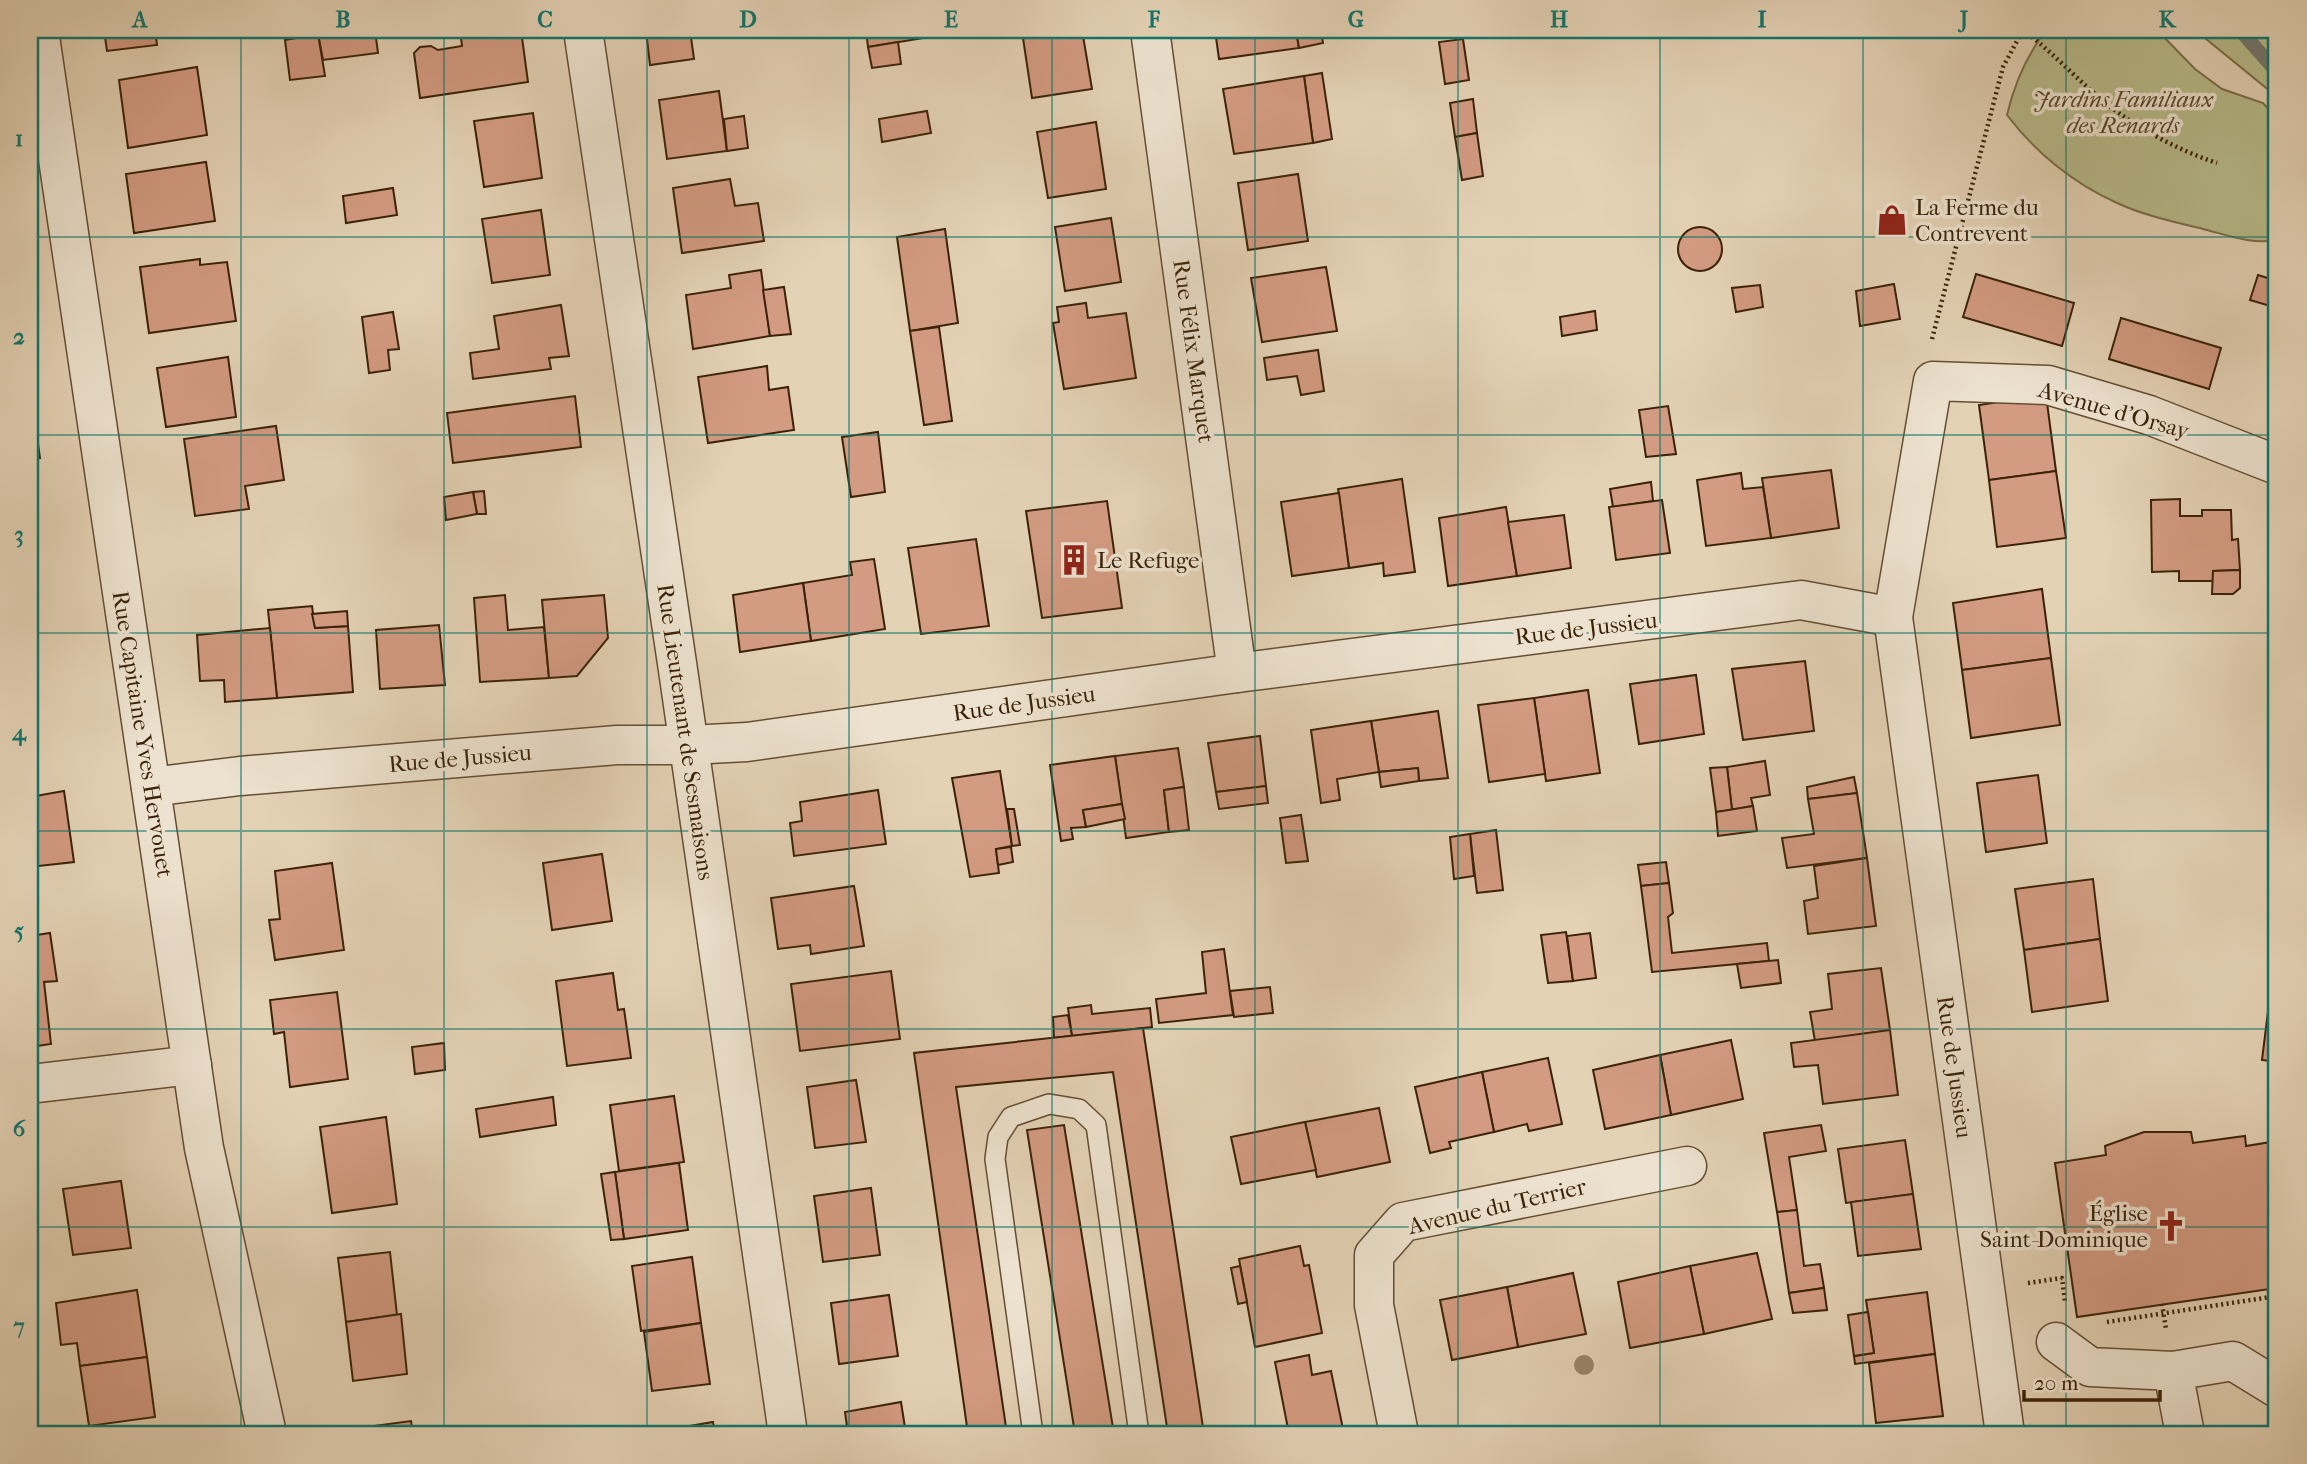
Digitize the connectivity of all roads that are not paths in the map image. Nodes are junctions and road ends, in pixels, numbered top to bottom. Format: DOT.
graph roads {
  1 [pos="39,30"];
  2 [pos="583,30"];
  3 [pos="1150,30"];
  4 [pos="1933,382"];
  5 [pos="2277,465"];
  6 [pos="1893,617"];
  7 [pos="1237,673"];
  8 [pos="689,745"];
  9 [pos="150,787"];
  10 [pos="192,1065"];
  11 [pos="30,1084"];
  12 [pos="1687,1166"];
  13 [pos="2056,1342"];
  14 [pos="2173,1371"];
  15 [pos="2277,1388"];
  16 [pos="267,1434"];
  17 [pos="788,1434"];
  18 [pos="1033,1434"];
  19 [pos="1139,1434"];
  20 [pos="1399,1434"];
  21 [pos="2006,1434"];
  22 [pos="2185,1434"];
  1 -- 9 [label="street, Rue Capitaine Yves Hervouet"];
  2 -- 8 [label="street, Rue Lieutenant de Sesmaisons"];
  3 -- 7 [label="street, Rue Félix Marquet"];
  4 -- 5 [label="street, Avenue d'Orsay"];
  4 -- 6 [label="street, Rue de Jussieu"];
  6 -- 7 [label="street, Rue de Jussieu"];
  6 -- 21 [label="street, Rue de Jussieu"];
  7 -- 8 [label="street, Rue de Jussieu"];
  8 -- 9 [label="street, Rue de Jussieu"];
  8 -- 17 [label="street, Rue Lieutenant de Sesmaisons"];
  9 -- 10 [label="street, Rue Capitaine Yves Hervouet"];
  10 -- 11 [label="street"];
  10 -- 16 [label="street, Rue Capitaine Yves Hervouet"];
  12 -- 20 [label="street, Avenue du Terrier"];
  13 -- 14 [label="street"];
  14 -- 15 [label="street"];
  14 -- 22 [label="street"];
  18 -- 19 [label="lane"];
}
